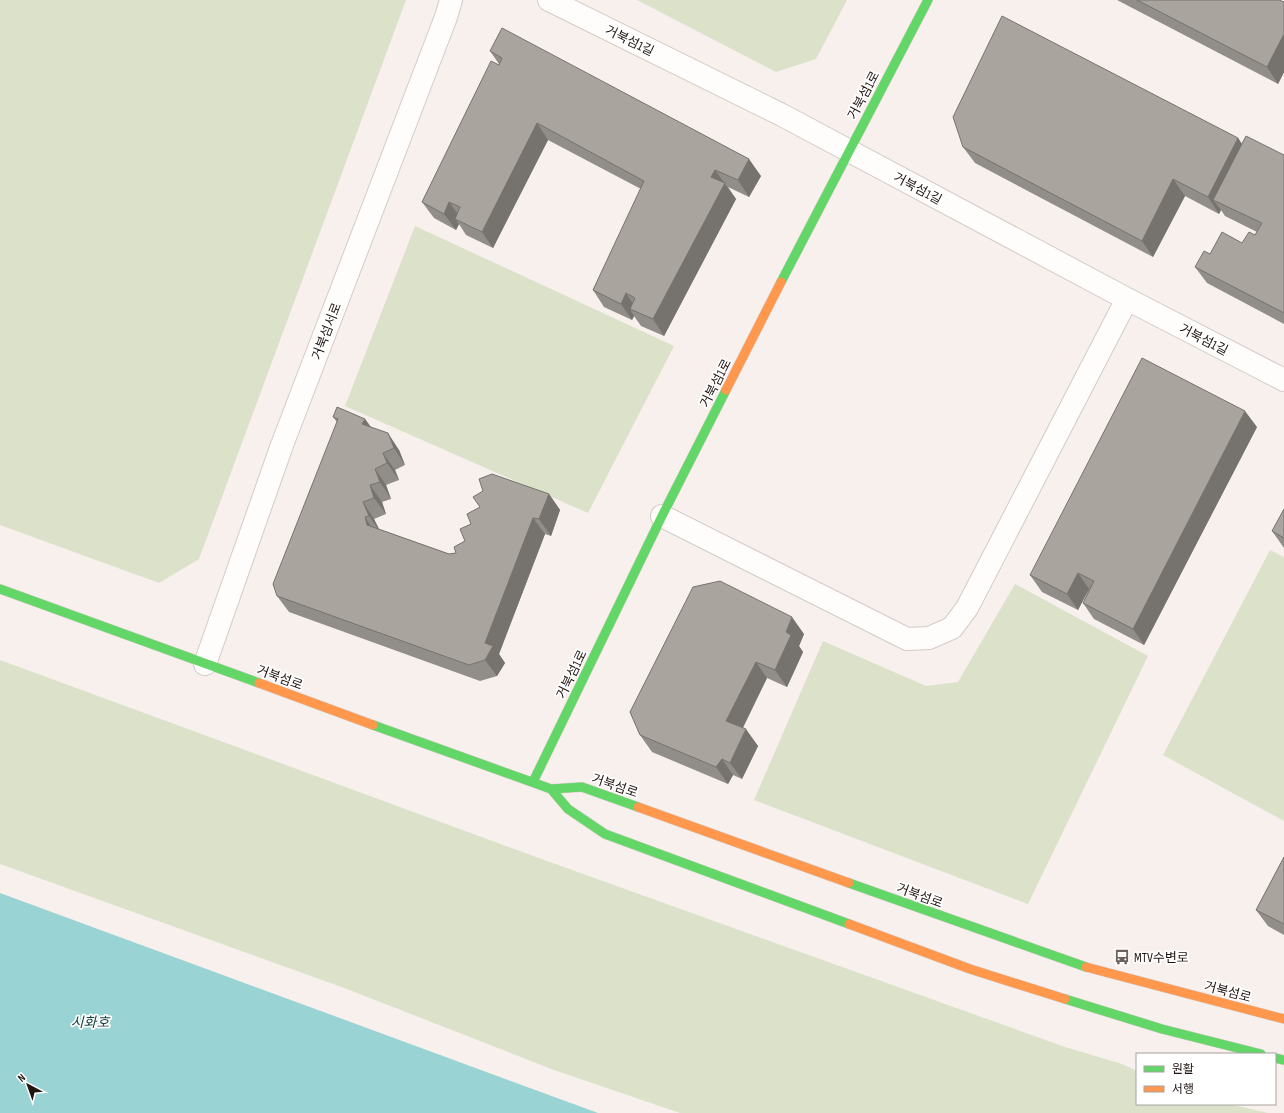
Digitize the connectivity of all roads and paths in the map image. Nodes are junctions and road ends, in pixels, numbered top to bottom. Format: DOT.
graph roads {
  1 [pos="451,0"];
  2 [pos="550,0"];
  3 [pos="928,0"];
  4 [pos="848,151"];
  5 [pos="1127,299"];
  6 [pos="1284,380"];
  7 [pos="662,516"];
  8 [pos="0,589"];
  9 [pos="205,664"];
  10 [pos="533,782"];
  11 [pos="551,789"];
  12 [pos="1284,1019"];
  13 [pos="1257,1053"];
  1 -- 9 [label="street, 거북섬서로"];
  2 -- 4 [label="street, 거북섬1길"];
  3 -- 4 [label="street, 거북섬1로"];
  4 -- 5 [label="street, 거북섬1길"];
  4 -- 7 [label="street, 거북섬1로"];
  5 -- 6 [label="street, 거북섬1길"];
  5 -- 7 [label="street"];
  7 -- 10 [label="street, 거북섬1로"];
  8 -- 9 [label="street, 거북섬로"];
  9 -- 10 [label="street, 거북섬로"];
  10 -- 11 [label="street, 거북섬로"];
  11 -- 12 [label="street, 거북섬로"];
  11 -- 13 [label="street, 거북섬로"];
}
